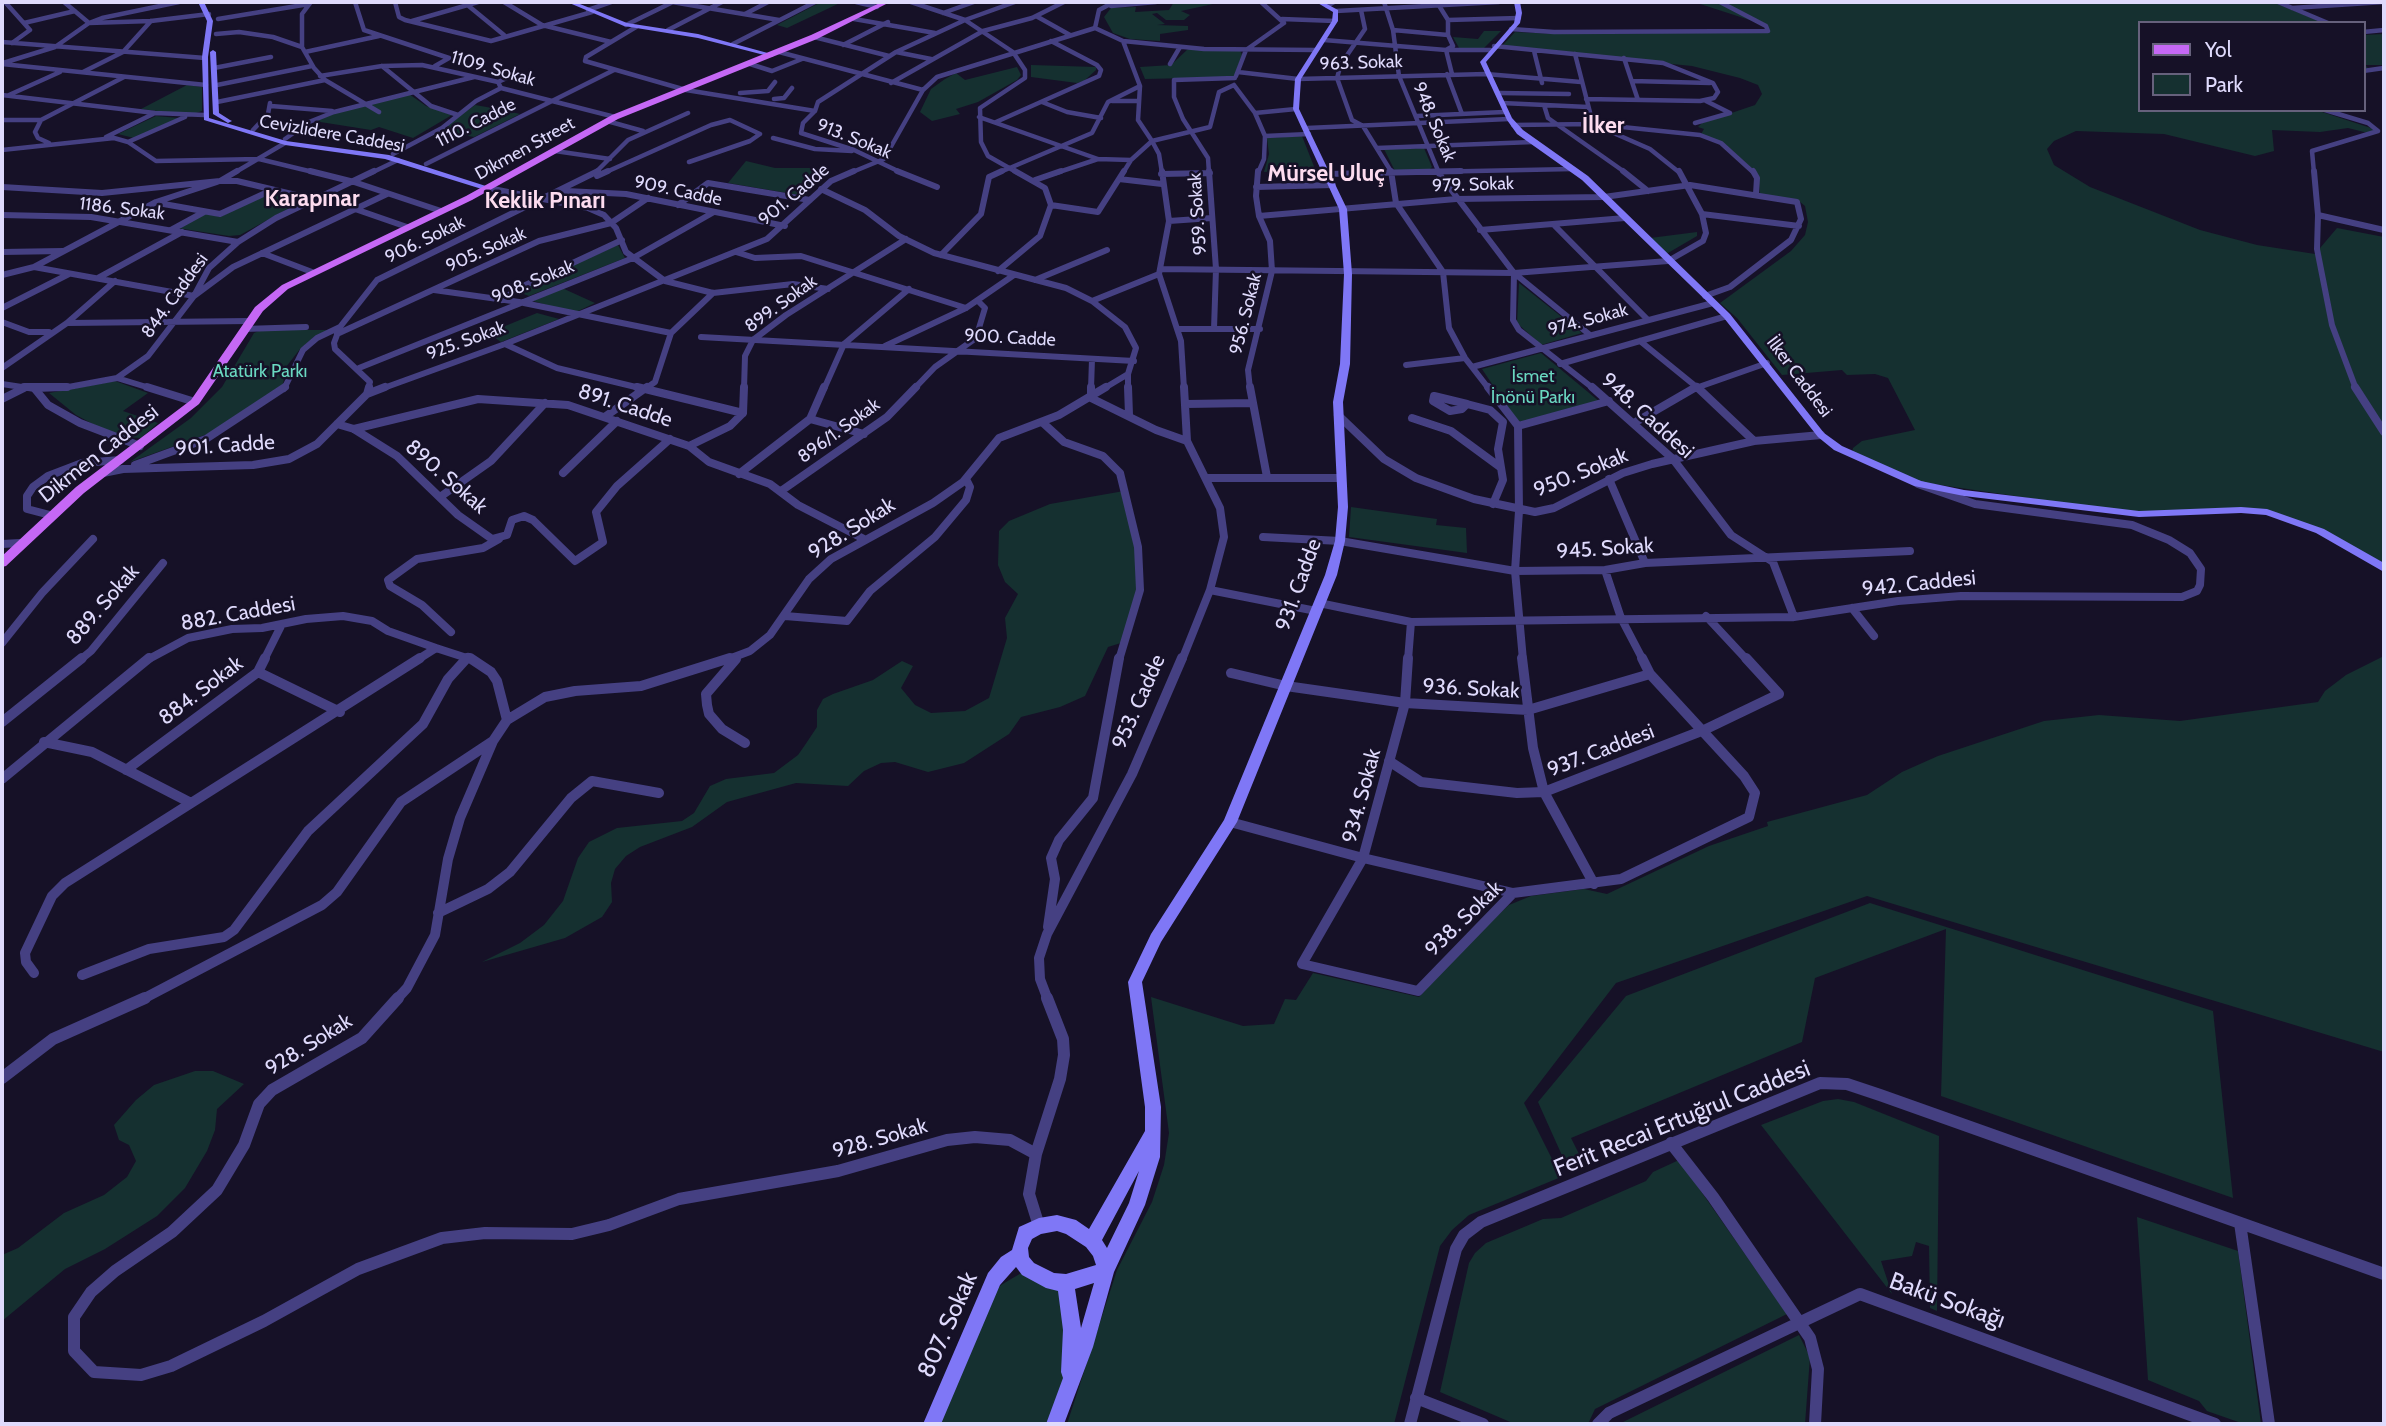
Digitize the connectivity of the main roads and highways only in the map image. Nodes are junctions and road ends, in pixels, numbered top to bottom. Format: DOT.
graph roads {
  1 [pos="201,2"];
  2 [pos="210,2"];
  3 [pos="570,2"];
  4 [pos="887,2"];
  5 [pos="1517,2"];
  6 [pos="1330,8"];
  7 [pos="775,54"];
  8 [pos="209,58"];
  9 [pos="217,116"];
  10 [pos="205,117"];
  11 [pos="285,141"];
  12 [pos="423,165"];
  13 [pos="468,183"];
  14 [pos="490,187"];
  15 [pos="469,198"];
  16 [pos="195,402"];
  17 [pos="2,563"];
  18 [pos="2384,568"];
  19 [pos="1152,1133"];
  20 [pos="1092,1241"];
  21 [pos="1021,1254"];
  22 [pos="1106,1270"];
  23 [pos="1066,1283"];
  24 [pos="1069,1387"];
  25 [pos="932,1424"];
  26 [pos="1055,1424"];
  1 -- 8 [label="main road"];
  2 -- 8 [label="main road"];
  3 -- 7 [label="main road"];
  4 -- 7 [label="main road, Dikmen Street"];
  5 -- 18 [label="main road, İlker Caddesi"];
  6 -- 19 [label="main road, 931. Cadde"];
  7 -- 14 [label="main road, Dikmen Street"];
  8 -- 9 [label="main road"];
  8 -- 10 [label="main road"];
  9 -- 10 [label="main road"];
  9 -- 11 [label="main road, Cevizlidere Caddesi"];
  10 -- 11 [label="main road, Cevizlidere Caddesi"];
  11 -- 12 [label="main road, Cevizlidere Caddesi"];
  12 -- 13 [label="main road, Cevizlidere Caddesi"];
  12 -- 14 [label="main road, Cevizlidere Caddesi"];
  13 -- 14 [label="main road, Cevizlidere Caddesi"];
  13 -- 15 [label="main road"];
  14 -- 15 [label="main road, Dikmen Street"];
  15 -- 16 [label="main road, Dikmen Street"];
  16 -- 17 [label="main road, Dikmen Caddesi"];
  19 -- 20 [label="main road, 931. Cadde"];
  19 -- 22 [label="main road, 931. Cadde"];
  20 -- 21 [label="main road"];
  20 -- 22 [label="main road"];
  21 -- 23 [label="main road"];
  21 -- 25 [label="main road, 807. Sokak"];
  22 -- 23 [label="main road"];
  22 -- 24 [label="main road, 931. Cadde"];
  23 -- 24 [label="main road"];
  24 -- 26 [label="main road"];
}
